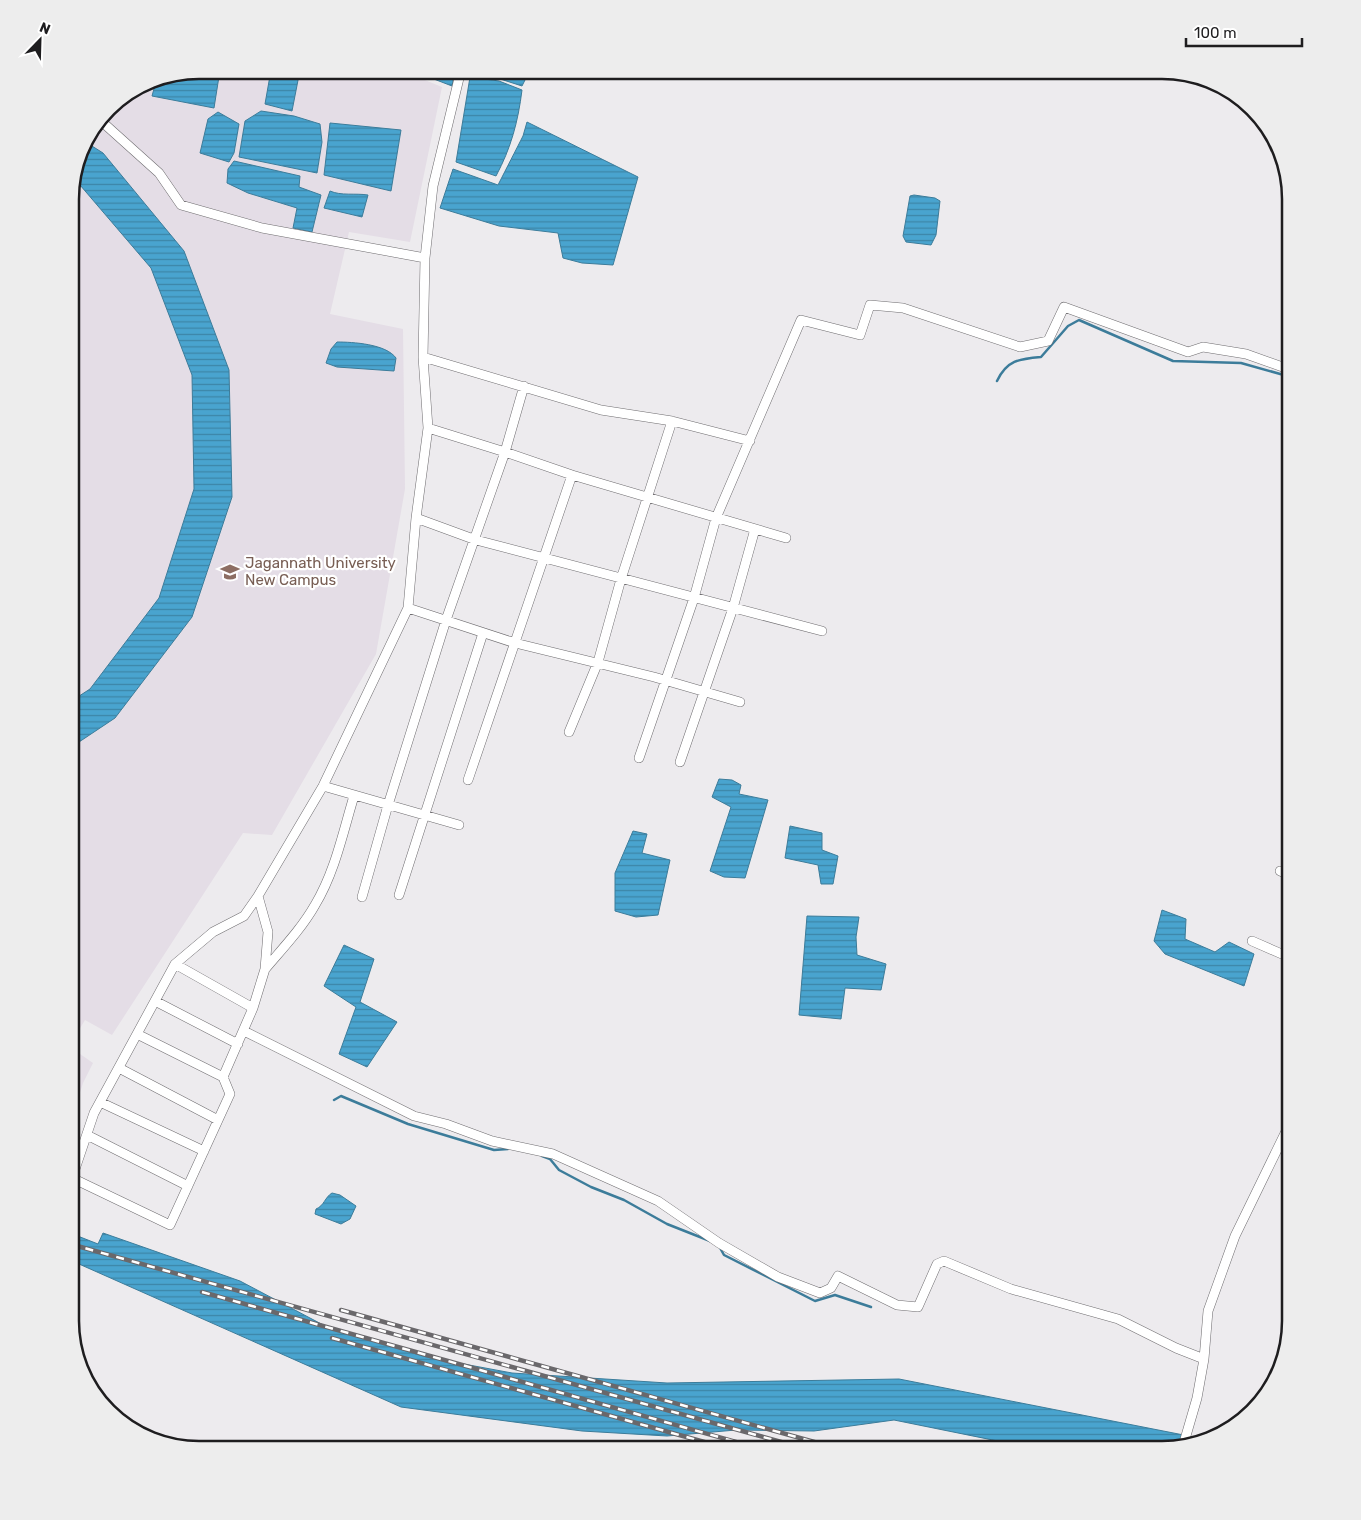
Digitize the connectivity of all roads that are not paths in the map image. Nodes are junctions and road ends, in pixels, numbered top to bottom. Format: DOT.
graph roads {
  1 [pos="459,79"];
  2 [pos="105,125"];
  3 [pos="426,258"];
  4 [pos="423,357"];
  5 [pos="1282,367"];
  6 [pos="524,386"];
  7 [pos="672,420"];
  8 [pos="428,428"];
  9 [pos="750,441"];
  10 [pos="505,452"];
  11 [pos="572,475"];
  12 [pos="648,497"];
  13 [pos="416,518"];
  14 [pos="716,518"];
  15 [pos="755,529"];
  16 [pos="786,538"];
  17 [pos="476,540"];
  18 [pos="542,558"];
  19 [pos="621,579"];
  20 [pos="694,598"];
  21 [pos="408,608"];
  22 [pos="733,608"];
  23 [pos="446,620"];
  24 [pos="822,631"];
  25 [pos="483,632"];
  26 [pos="515,643"];
  27 [pos="598,662"];
  28 [pos="665,680"];
  29 [pos="704,692"];
  30 [pos="740,702"];
  31 [pos="570,732"];
  32 [pos="639,758"];
  33 [pos="680,762"];
  34 [pos="468,780"];
  35 [pos="322,786"];
  36 [pos="354,796"];
  37 [pos="388,805"];
  38 [pos="426,816"];
  39 [pos="459,825"];
  40 [pos="258,896"];
  41 [pos="399,896"];
  42 [pos="362,897"];
  43 [pos="1252,941"];
  44 [pos="1282,954"];
  45 [pos="175,964"];
  46 [pos="266,968"];
  47 [pos="155,1001"];
  48 [pos="253,1008"];
  49 [pos="244,1031"];
  50 [pos="137,1034"];
  51 [pos="238,1044"];
  52 [pos="119,1068"];
  53 [pos="223,1077"];
  54 [pos="100,1102"];
  55 [pos="218,1120"];
  56 [pos="87,1135"];
  57 [pos="1282,1139"];
  58 [pos="204,1152"];
  59 [pos="79,1158"];
  60 [pos="79,1181"];
  61 [pos="188,1186"];
  62 [pos="1204,1358"];
  63 [pos="1186,1439"];
  1 -- 3 [label="street"];
  2 -- 3 [label="street"];
  3 -- 4 [label="street"];
  4 -- 6 [label="street"];
  4 -- 8 [label="street"];
  5 -- 9 [label="street"];
  6 -- 7 [label="street"];
  6 -- 10 [label="street"];
  7 -- 9 [label="street"];
  7 -- 12 [label="street"];
  8 -- 10 [label="street"];
  8 -- 13 [label="street"];
  9 -- 14 [label="street"];
  10 -- 11 [label="street"];
  10 -- 17 [label="street"];
  11 -- 12 [label="street"];
  11 -- 18 [label="street"];
  12 -- 14 [label="street"];
  12 -- 19 [label="street"];
  13 -- 17 [label="street"];
  13 -- 21 [label="street"];
  14 -- 15 [label="street"];
  14 -- 20 [label="street"];
  15 -- 16 [label="street"];
  15 -- 22 [label="street"];
  17 -- 18 [label="street"];
  17 -- 23 [label="street"];
  18 -- 19 [label="street"];
  18 -- 26 [label="street"];
  19 -- 20 [label="street"];
  19 -- 27 [label="street"];
  20 -- 22 [label="street"];
  20 -- 28 [label="street"];
  21 -- 23 [label="street"];
  21 -- 35 [label="street"];
  22 -- 24 [label="street"];
  22 -- 29 [label="street"];
  23 -- 25 [label="street"];
  23 -- 37 [label="street"];
  25 -- 26 [label="street"];
  25 -- 38 [label="street"];
  26 -- 27 [label="street"];
  26 -- 34 [label="street"];
  27 -- 28 [label="street"];
  27 -- 31 [label="street"];
  28 -- 29 [label="street"];
  28 -- 32 [label="street"];
  29 -- 30 [label="street"];
  29 -- 33 [label="street"];
  35 -- 36 [label="street"];
  35 -- 40 [label="street"];
  36 -- 37 [label="street"];
  36 -- 46 [label="street"];
  37 -- 38 [label="street"];
  37 -- 42 [label="street"];
  38 -- 39 [label="street"];
  38 -- 41 [label="street"];
  40 -- 45 [label="street"];
  40 -- 46 [label="street"];
  43 -- 44 [label="street"];
  45 -- 47 [label="street"];
  45 -- 48 [label="street"];
  46 -- 48 [label="street"];
  47 -- 50 [label="street"];
  47 -- 51 [label="street"];
  48 -- 49 [label="street"];
  49 -- 51 [label="street"];
  49 -- 62 [label="street"];
  50 -- 52 [label="street"];
  50 -- 53 [label="street"];
  51 -- 53 [label="street"];
  52 -- 54 [label="street"];
  52 -- 55 [label="street"];
  53 -- 55 [label="street"];
  54 -- 56 [label="street"];
  54 -- 58 [label="street"];
  55 -- 58 [label="street"];
  56 -- 59 [label="street"];
  56 -- 61 [label="street"];
  57 -- 62 [label="street"];
  58 -- 61 [label="street"];
  60 -- 61 [label="street"];
  62 -- 63 [label="street"];
}
